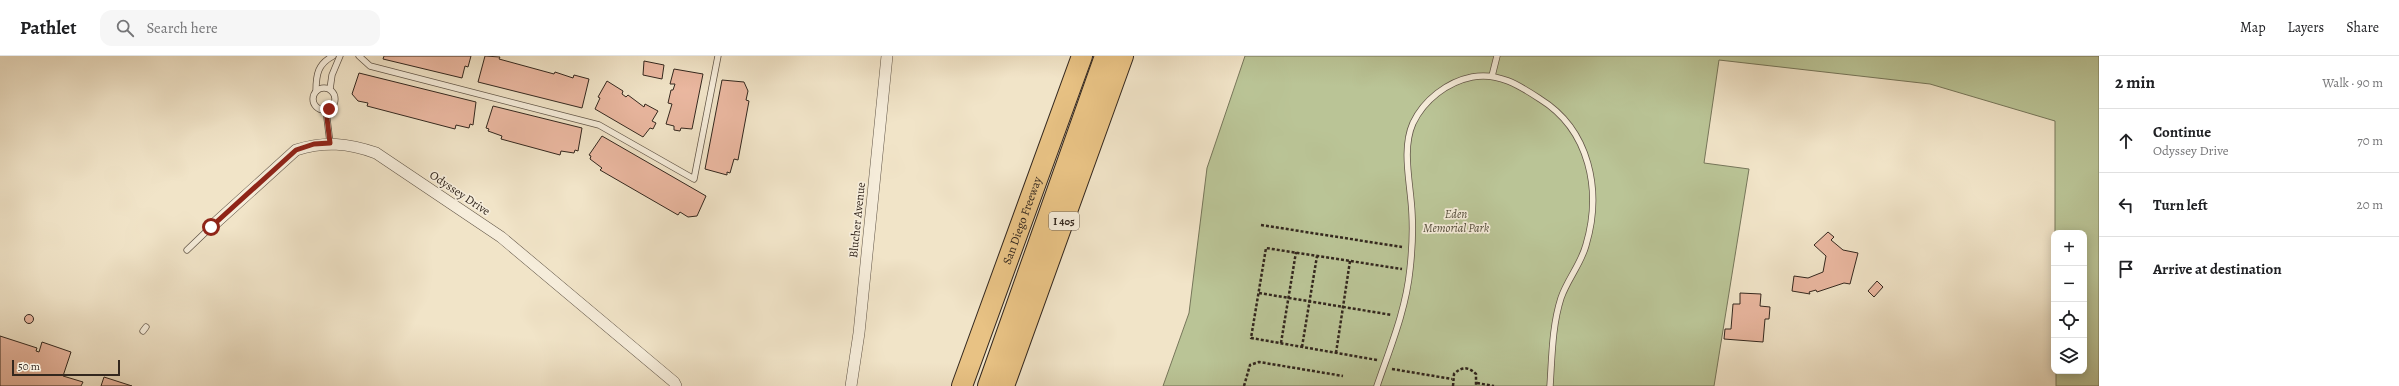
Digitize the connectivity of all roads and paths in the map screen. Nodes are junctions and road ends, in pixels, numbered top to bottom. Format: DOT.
graph roads {
  1 [pos="333,56"];
  2 [pos="340,56"];
  3 [pos="359,56"];
  4 [pos="718,56"];
  5 [pos="887,56"];
  6 [pos="1082,56"];
  7 [pos="1105,56"];
  8 [pos="1123,56"];
  9 [pos="1497,56"];
  10 [pos="1492,76"];
  11 [pos="330,89"];
  12 [pos="316,91"];
  13 [pos="326,110"];
  14 [pos="330,143"];
  15 [pos="1261,224"];
  16 [pos="211,227"];
  17 [pos="1412,248"];
  18 [pos="187,250"];
  19 [pos="1296,252"];
  20 [pos="1317,256"];
  21 [pos="1350,261"];
  22 [pos="1410,271"];
  23 [pos="1258,293"];
  24 [pos="1289,298"];
  25 [pos="1310,302"];
  26 [pos="1344,307"];
  27 [pos="1400,316"];
  28 [pos="1282,344"];
  29 [pos="1302,347"];
  30 [pos="1336,353"];
  31 [pos="1384,364"];
  32 [pos="1343,376"];
  33 [pos="1452,379"];
  34 [pos="962,385"];
  35 [pos="1476,385"];
  36 [pos="676,386"];
  37 [pos="851,386"];
  38 [pos="988,386"];
  39 [pos="1004,386"];
  40 [pos="1244,386"];
  41 [pos="1377,386"];
  42 [pos="1453,386"];
  43 [pos="1494,386"];
  44 [pos="1550,386"];
  1 -- 12 [label="lane"];
  2 -- 11 [label="lane"];
  3 -- 4 [label="lane"];
  5 -- 37 [label="street, Blucher Avenue"];
  6 -- 34 [label="highway, San Diego Freeway"];
  7 -- 38 [label="highway"];
  8 -- 39 [label="highway, I 405"];
  9 -- 10 [label="lane"];
  10 -- 17 [label="lane"];
  10 -- 44 [label="lane"];
  11 -- 12 [label="lane"];
  11 -- 13 [label="lane"];
  12 -- 13 [label="lane"];
  13 -- 14 [label="lane"];
  14 -- 16 [label="street, Odyssey Drive"];
  14 -- 36 [label="street, Odyssey Drive"];
  15 -- 17 [label="path"];
  16 -- 18 [label="lane"];
  17 -- 22 [label="lane"];
  19 -- 20 [label="path"];
  19 -- 23 [label="path"];
  19 -- 24 [label="path"];
  20 -- 21 [label="path"];
  20 -- 25 [label="path"];
  21 -- 22 [label="path"];
  21 -- 26 [label="path"];
  22 -- 27 [label="lane"];
  23 -- 24 [label="path"];
  23 -- 28 [label="path"];
  24 -- 25 [label="path"];
  24 -- 28 [label="path"];
  25 -- 26 [label="path"];
  25 -- 29 [label="path"];
  26 -- 27 [label="path"];
  26 -- 30 [label="path"];
  27 -- 31 [label="lane"];
  28 -- 29 [label="path"];
  29 -- 30 [label="path"];
  30 -- 31 [label="path"];
  31 -- 33 [label="path"];
  31 -- 41 [label="lane"];
  32 -- 40 [label="path"];
  33 -- 35 [label="path"];
  33 -- 42 [label="path"];
  35 -- 43 [label="path"];
}
